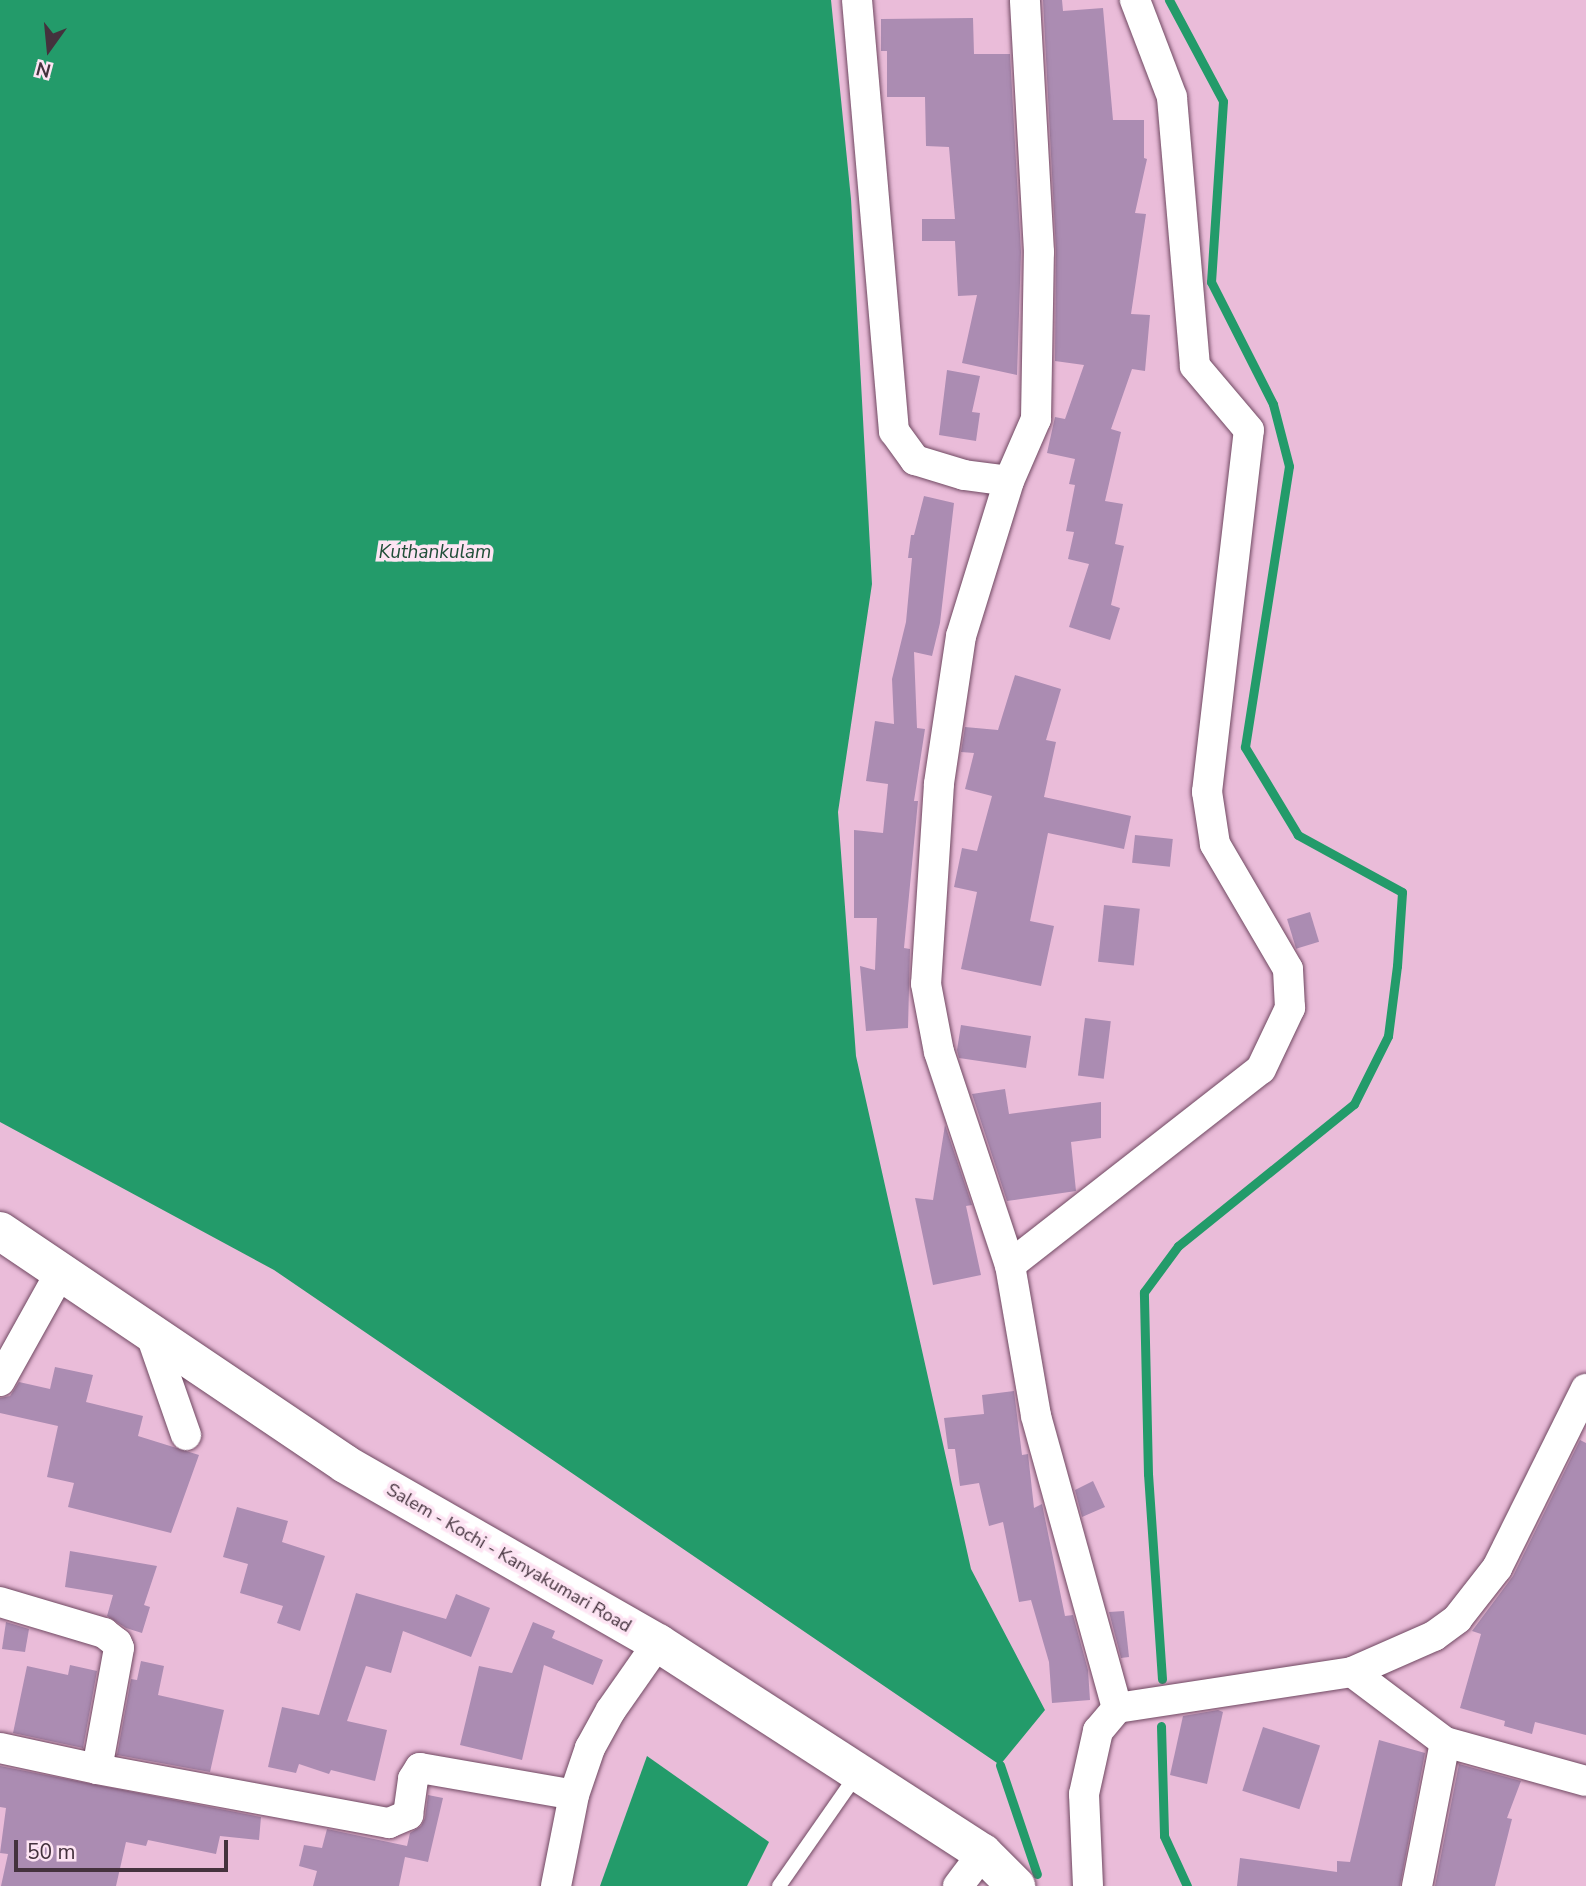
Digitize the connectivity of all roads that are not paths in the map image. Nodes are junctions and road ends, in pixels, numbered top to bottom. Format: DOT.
graph roads {
  1 [pos="857,0"];
  2 [pos="1025,0"];
  3 [pos="1135,0"];
  4 [pos="1009,481"];
  5 [pos="0,1231"];
  6 [pos="1010,1265"];
  7 [pos="60,1273"];
  8 [pos="151,1335"];
  9 [pos="0,1381"];
  10 [pos="1586,1388"];
  11 [pos="186,1435"];
  12 [pos="0,1602"];
  13 [pos="658,1643"];
  14 [pos="1352,1672"];
  15 [pos="1117,1707"];
  16 [pos="1445,1742"];
  17 [pos="0,1748"];
  18 [pos="97,1769"];
  19 [pos="858,1773"];
  20 [pos="1586,1781"];
  21 [pos="574,1796"];
  22 [pos="983,1853"];
  23 [pos="556,1886"];
  24 [pos="779,1886"];
  25 [pos="957,1886"];
  26 [pos="1016,1886"];
  27 [pos="1088,1886"];
  28 [pos="1417,1886"];
  1 -- 4 [label="street"];
  2 -- 4 [label="street"];
  3 -- 6 [label="street"];
  4 -- 6 [label="street"];
  5 -- 7 [label="highway, Salem - Kochi - Kanyakumari Road"];
  6 -- 15 [label="street"];
  7 -- 8 [label="highway, Salem - Kochi - Kanyakumari Road"];
  7 -- 9 [label="street"];
  8 -- 11 [label="street"];
  8 -- 13 [label="highway, Salem - Kochi - Kanyakumari Road"];
  10 -- 14 [label="street"];
  12 -- 18 [label="street"];
  13 -- 19 [label="highway, Salem - Kochi - Kanyakumari Road"];
  13 -- 21 [label="street"];
  14 -- 15 [label="street"];
  14 -- 16 [label="street"];
  15 -- 27 [label="street"];
  16 -- 20 [label="street"];
  16 -- 28 [label="street"];
  17 -- 18 [label="street"];
  18 -- 21 [label="street"];
  19 -- 22 [label="highway, Salem - Kochi - Kanyakumari Road"];
  19 -- 24 [label="lane"];
  21 -- 23 [label="street"];
  22 -- 25 [label="street"];
  22 -- 26 [label="highway, Salem - Kochi - Kanyakumari Road"];
}
